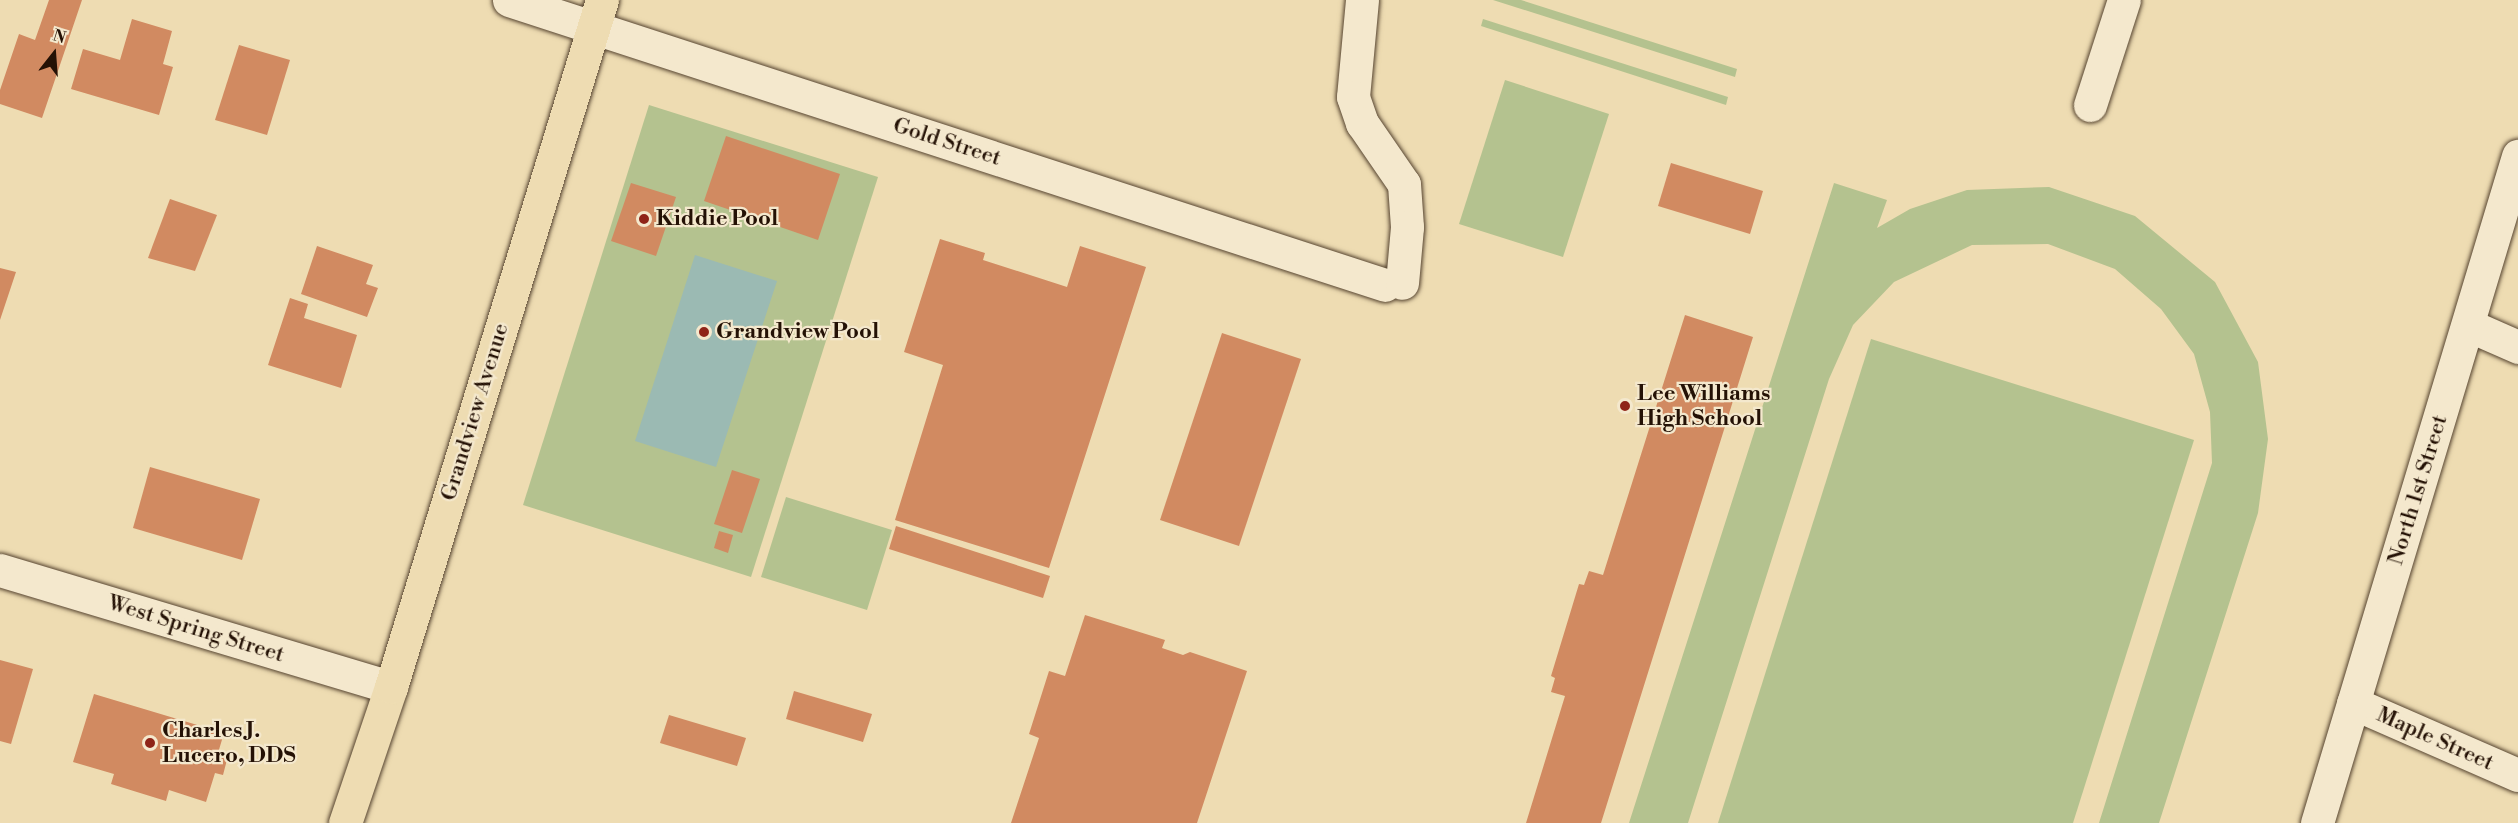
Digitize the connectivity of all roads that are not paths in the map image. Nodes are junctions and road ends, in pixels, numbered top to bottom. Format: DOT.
graph roads {
  1 [pos="509,0"];
  2 [pos="1362,0"];
  3 [pos="2124,0"];
  4 [pos="598,13"];
  5 [pos="2090,105"];
  6 [pos="2518,156"];
  7 [pos="2468,326"];
  8 [pos="2518,347"];
  9 [pos="0,570"];
  10 [pos="391,687"];
  11 [pos="2353,703"];
  12 [pos="2518,775"];
  13 [pos="345,823"];
  14 [pos="2317,823"];
  1 -- 4 [label="street, Gold Street"];
  2 -- 4 [label="street, Gold Street"];
  3 -- 5 [label="street"];
  4 -- 10 [label="main road, Grandview Avenue"];
  6 -- 7 [label="street, North 1st Street"];
  7 -- 8 [label="street"];
  7 -- 11 [label="street, North 1st Street"];
  9 -- 10 [label="street, West Spring Street"];
  10 -- 13 [label="main road, Grandview Avenue"];
  11 -- 12 [label="street, Maple Street"];
  11 -- 14 [label="street, North 1st Street"];
}
